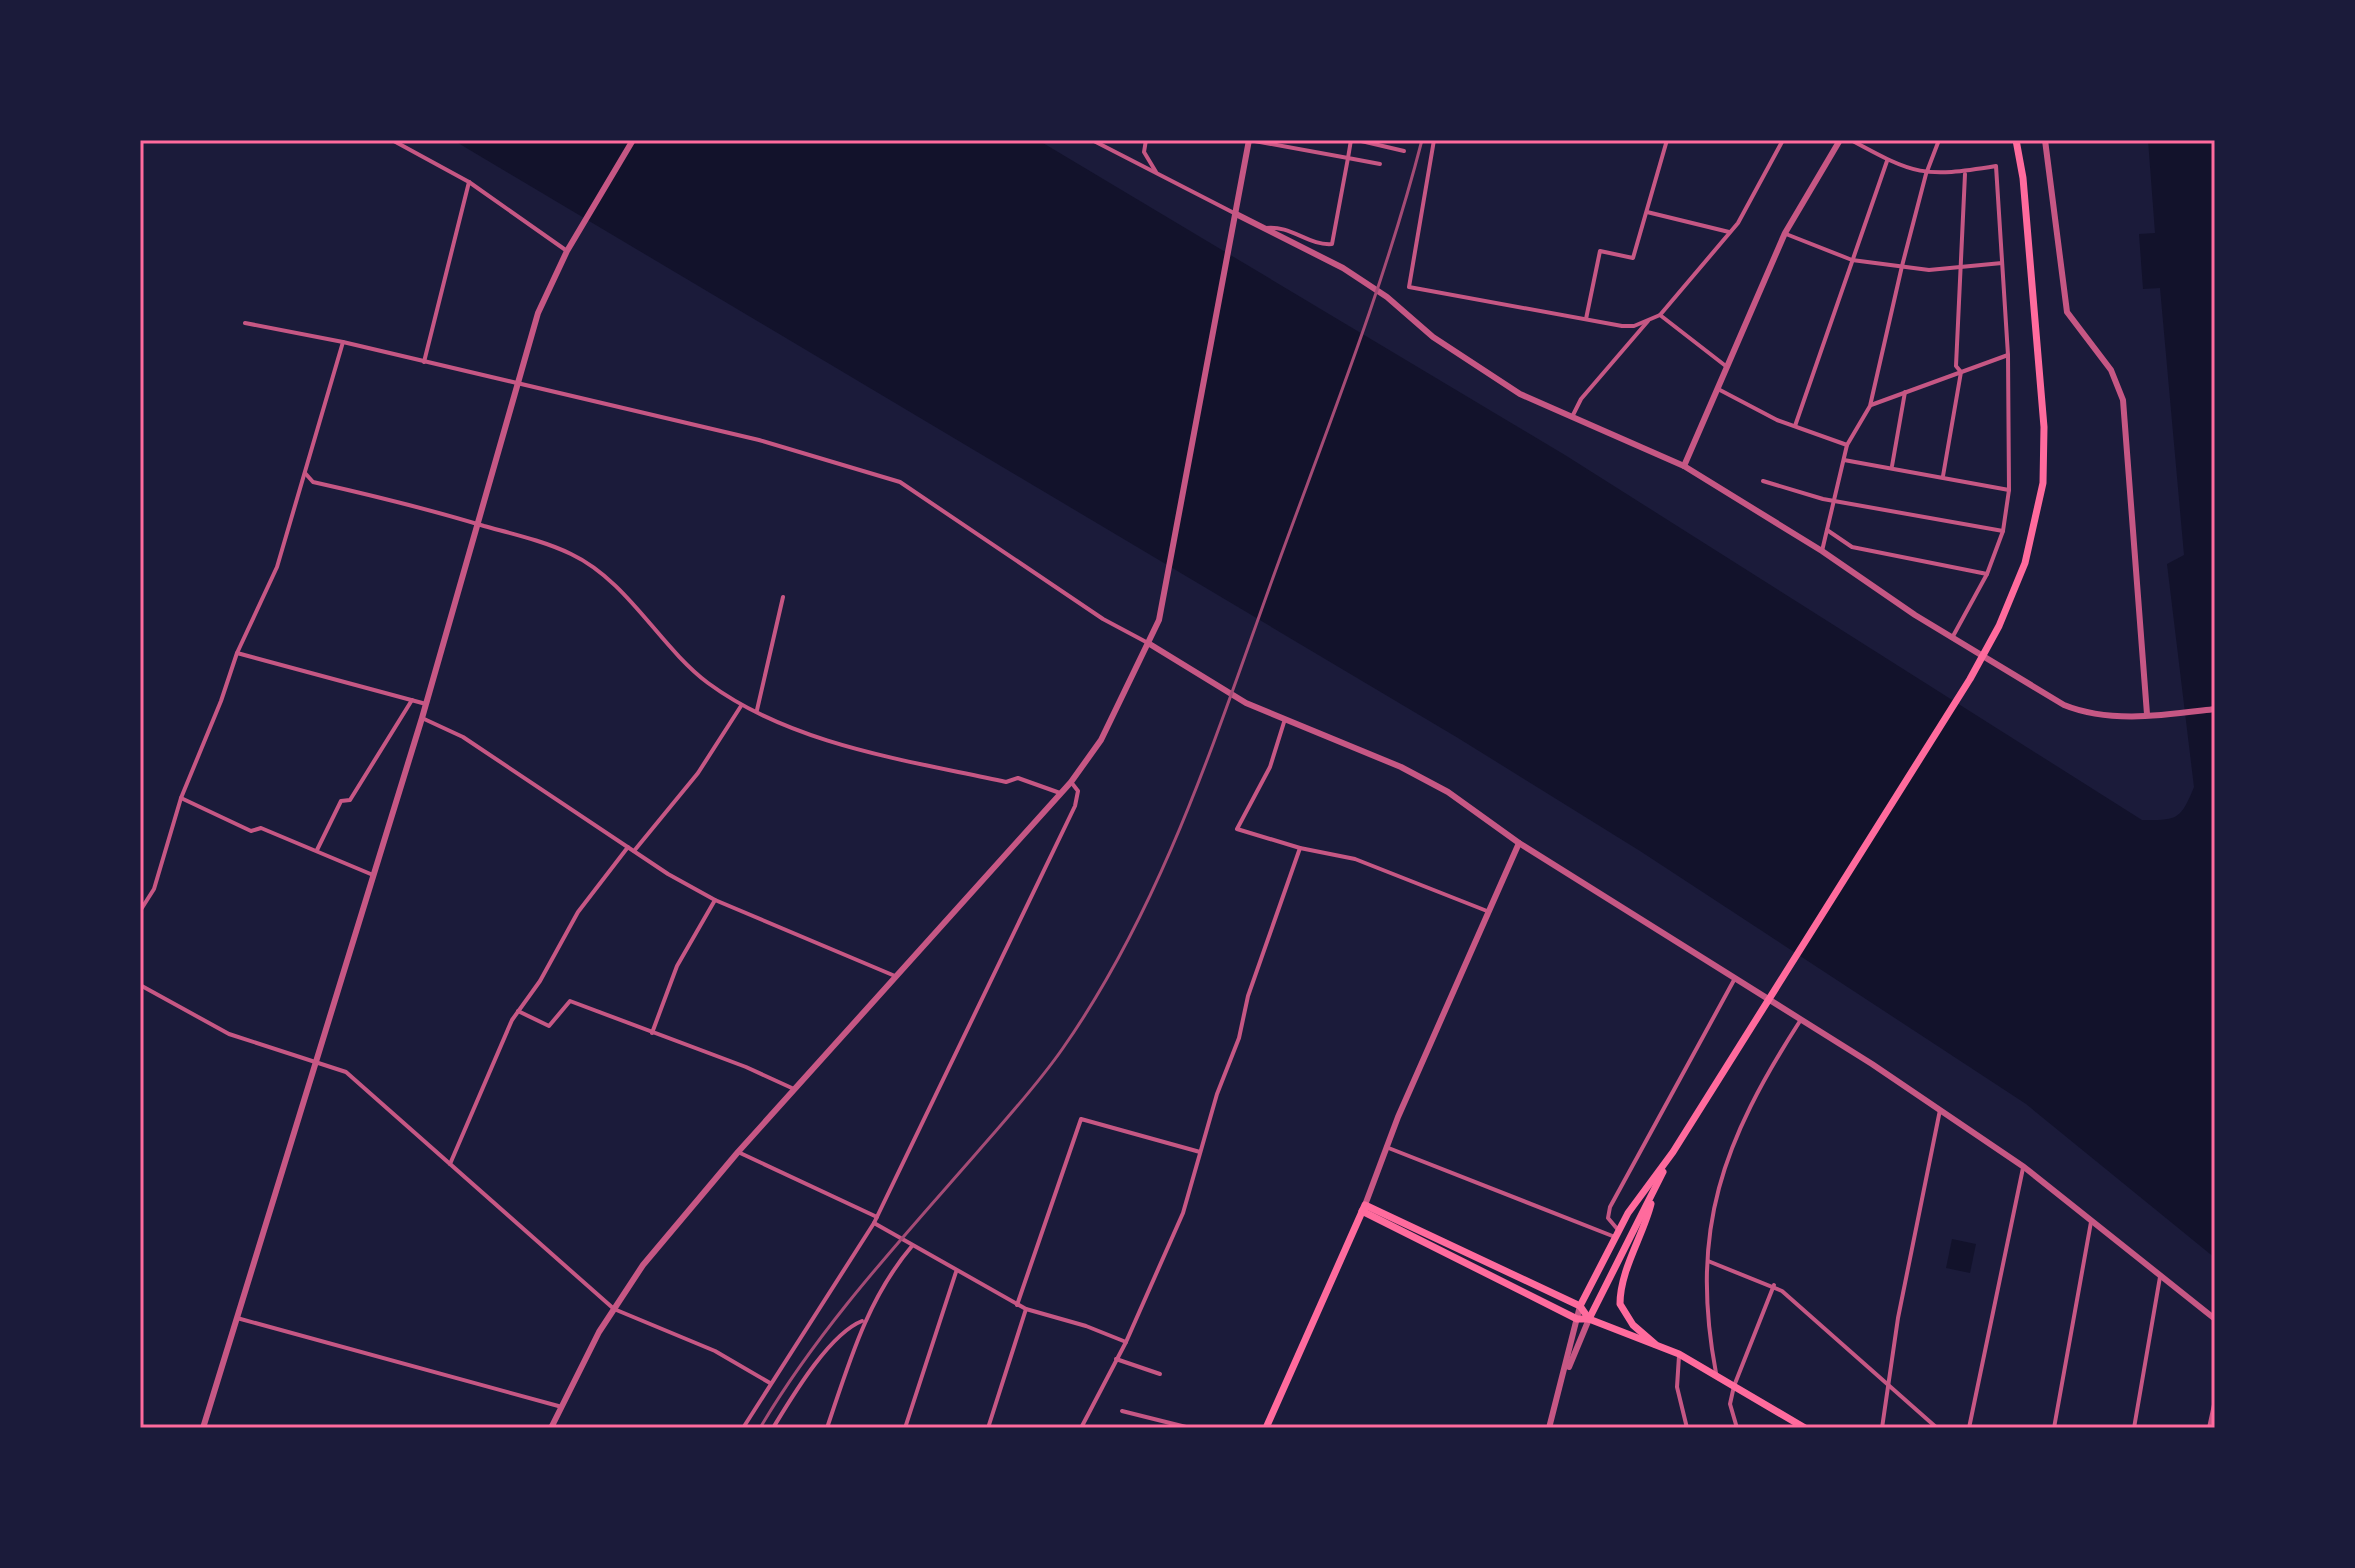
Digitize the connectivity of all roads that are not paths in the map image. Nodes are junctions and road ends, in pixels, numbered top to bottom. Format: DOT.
graph roads {
  1 [pos="392,140"];
  2 [pos="633,140"];
  3 [pos="1092,140"];
  4 [pos="1146,140"];
  5 [pos="1249,140"];
  6 [pos="1354,140"];
  7 [pos="1434,140"];
  8 [pos="1667,140"];
  9 [pos="1783,140"];
  10 [pos="1840,140"];
  11 [pos="1851,140"];
  12 [pos="1939,140"];
  13 [pos="2016,140"];
  14 [pos="2045,140"];
  15 [pos="1404,151"];
  16 [pos="1348,158"];
  17 [pos="1887,161"];
  18 [pos="1380,164"];
  19 [pos="1158,174"];
  20 [pos="1926,174"];
  21 [pos="1965,174"];
  22 [pos="469,182"];
  23 [pos="1647,212"];
  24 [pos="1236,214"];
  25 [pos="1265,228"];
  26 [pos="1729,232"];
  27 [pos="1785,233"];
  28 [pos="569,247"];
  29 [pos="1852,260"];
  30 [pos="2002,263"];
  31 [pos="1902,266"];
  32 [pos="1958,268"];
  33 [pos="1660,315"];
  34 [pos="1586,319"];
  35 [pos="1648,320"];
  36 [pos="245,323"];
  37 [pos="343,342"];
  38 [pos="2008,355"];
  39 [pos="424,362"];
  40 [pos="1727,367"];
  41 [pos="1961,372"];
  42 [pos="520,385"];
  43 [pos="1718,389"];
  44 [pos="1905,392"];
  45 [pos="1870,406"];
  46 [pos="1571,419"];
  47 [pos="1795,426"];
  48 [pos="1847,445"];
  49 [pos="1844,460"];
  50 [pos="1684,466"];
  51 [pos="1892,466"];
  52 [pos="305,473"];
  53 [pos="1943,476"];
  54 [pos="1763,481"];
  55 [pos="2009,490"];
  56 [pos="1834,500"];
  57 [pos="479,524"];
  58 [pos="1827,530"];
  59 [pos="2003,531"];
  60 [pos="1822,551"];
  61 [pos="1987,574"];
  62 [pos="783,597"];
  63 [pos="1952,638"];
  64 [pos="1148,643"];
  65 [pos="237,653"];
  66 [pos="412,700"];
  67 [pos="426,704"];
  68 [pos="741,706"];
  69 [pos="2215,709"];
  70 [pos="757,710"];
  71 [pos="2147,714"];
  72 [pos="422,718"];
  73 [pos="1285,719"];
  74 [pos="1071,782"];
  75 [pos="1060,793"];
  76 [pos="181,798"];
  77 [pos="1519,843"];
  78 [pos="628,847"];
  79 [pos="1300,848"];
  80 [pos="317,850"];
  81 [pos="634,851"];
  82 [pos="373,875"];
  83 [pos="715,900"];
  84 [pos="140,911"];
  85 [pos="1487,911"];
  86 [pos="896,976"];
  87 [pos="1734,980"];
  88 [pos="140,985"];
  89 [pos="518,1011"];
  90 [pos="1800,1021"];
  91 [pos="652,1033"];
  92 [pos="315,1061"];
  93 [pos="794,1089"];
  94 [pos="1940,1110"];
  95 [pos="1386,1147"];
  96 [pos="738,1152"];
  97 [pos="1200,1152"];
  98 [pos="1673,1152"];
  99 [pos="450,1164"];
  100 [pos="2024,1167"];
  101 [pos="1654,1190"];
  102 [pos="1363,1208"];
  103 [pos="877,1217"];
  104 [pos="2092,1219"];
  105 [pos="874,1223"];
  106 [pos="1617,1234"];
  107 [pos="912,1246"];
  108 [pos="1708,1261"];
  109 [pos="956,1272"];
  110 [pos="2161,1274"];
  111 [pos="1774,1285"];
  112 [pos="1017,1305"];
  113 [pos="1580,1306"];
  114 [pos="614,1309"];
  115 [pos="1026,1309"];
  116 [pos="237,1318"];
  117 [pos="1577,1319"];
  118 [pos="1589,1319"];
  119 [pos="2215,1319"];
  120 [pos="864,1321"];
  121 [pos="1126,1342"];
  122 [pos="1657,1347"];
  123 [pos="1679,1354"];
  124 [pos="1116,1359"];
  125 [pos="1160,1374"];
  126 [pos="1716,1377"];
  127 [pos="1563,1381"];
  128 [pos="770,1383"];
  129 [pos="1888,1384"];
  130 [pos="1734,1386"];
  131 [pos="2215,1400"];
  132 [pos="562,1407"];
  133 [pos="1122,1411"];
  134 [pos="203,1428"];
  135 [pos="551,1428"];
  136 [pos="743,1428"];
  137 [pos="773,1428"];
  138 [pos="827,1428"];
  139 [pos="905,1428"];
  140 [pos="988,1428"];
  141 [pos="1081,1428"];
  142 [pos="1190,1428"];
  143 [pos="1266,1428"];
  144 [pos="1549,1428"];
  145 [pos="1687,1428"];
  146 [pos="1737,1428"];
  147 [pos="1805,1428"];
  148 [pos="1882,1428"];
  149 [pos="1937,1428"];
  150 [pos="1969,1428"];
  151 [pos="2054,1428"];
  152 [pos="2134,1428"];
  153 [pos="2209,1428"];
  1 -- 22 [label="street"];
  2 -- 28 [label="street"];
  3 -- 19 [label="street"];
  4 -- 19 [label="street"];
  5 -- 16 [label="street"];
  5 -- 24 [label="street"];
  6 -- 15 [label="street"];
  6 -- 16 [label="street"];
  7 -- 34 [label="street"];
  8 -- 23 [label="street"];
  9 -- 26 [label="street"];
  10 -- 27 [label="street"];
  11 -- 17 [label="street"];
  12 -- 20 [label="street"];
  13 -- 98 [label="main road"];
  14 -- 71 [label="street"];
  16 -- 18 [label="street"];
  16 -- 25 [label="street"];
  17 -- 20 [label="street"];
  17 -- 29 [label="street"];
  19 -- 24 [label="street"];
  20 -- 21 [label="street"];
  20 -- 31 [label="street"];
  21 -- 30 [label="street"];
  21 -- 32 [label="street"];
  22 -- 28 [label="street"];
  22 -- 39 [label="street"];
  23 -- 26 [label="street"];
  23 -- 34 [label="street"];
  24 -- 25 [label="street"];
  24 -- 64 [label="street"];
  25 -- 46 [label="street"];
  26 -- 33 [label="street"];
  27 -- 29 [label="street"];
  27 -- 40 [label="street"];
  28 -- 42 [label="street"];
  29 -- 31 [label="street"];
  29 -- 47 [label="street"];
  30 -- 32 [label="street"];
  30 -- 38 [label="street"];
  31 -- 32 [label="street"];
  31 -- 45 [label="street"];
  32 -- 41 [label="street"];
  33 -- 35 [label="street"];
  33 -- 40 [label="street"];
  34 -- 35 [label="street"];
  35 -- 46 [label="street"];
  36 -- 37 [label="street"];
  37 -- 39 [label="street"];
  37 -- 52 [label="street"];
  38 -- 41 [label="street"];
  38 -- 55 [label="street"];
  39 -- 42 [label="street"];
  40 -- 43 [label="street"];
  41 -- 44 [label="street"];
  41 -- 53 [label="street"];
  42 -- 57 [label="street"];
  42 -- 64 [label="street"];
  43 -- 47 [label="street"];
  43 -- 50 [label="street"];
  44 -- 45 [label="street"];
  44 -- 51 [label="street"];
  45 -- 48 [label="street"];
  46 -- 50 [label="street"];
  47 -- 48 [label="street"];
  48 -- 49 [label="street"];
  49 -- 51 [label="street"];
  49 -- 56 [label="street"];
  50 -- 60 [label="street"];
  51 -- 53 [label="street"];
  52 -- 57 [label="street"];
  52 -- 65 [label="street"];
  53 -- 55 [label="street"];
  54 -- 56 [label="street"];
  55 -- 59 [label="street"];
  56 -- 58 [label="street"];
  56 -- 59 [label="street"];
  57 -- 67 [label="street"];
  57 -- 68 [label="street"];
  58 -- 60 [label="street"];
  58 -- 61 [label="street"];
  59 -- 61 [label="street"];
  60 -- 63 [label="street"];
  61 -- 63 [label="street"];
  62 -- 70 [label="street"];
  63 -- 71 [label="street"];
  64 -- 73 [label="street"];
  64 -- 74 [label="street"];
  65 -- 66 [label="street"];
  65 -- 76 [label="street"];
  66 -- 67 [label="street"];
  66 -- 80 [label="street"];
  67 -- 72 [label="street"];
  68 -- 70 [label="street"];
  68 -- 81 [label="street"];
  69 -- 71 [label="street"];
  70 -- 75 [label="street"];
  72 -- 78 [label="street"];
  72 -- 82 [label="street"];
  73 -- 77 [label="street"];
  73 -- 79 [label="street"];
  74 -- 75 [label="street"];
  74 -- 103 [label="street"];
  75 -- 86 [label="street"];
  76 -- 80 [label="street"];
  76 -- 84 [label="street"];
  77 -- 85 [label="street"];
  77 -- 87 [label="street"];
  78 -- 81 [label="street"];
  78 -- 89 [label="street"];
  79 -- 85 [label="street"];
  79 -- 97 [label="street"];
  80 -- 82 [label="street"];
  81 -- 83 [label="street"];
  82 -- 92 [label="street"];
  83 -- 86 [label="street"];
  83 -- 91 [label="street"];
  85 -- 95 [label="street"];
  86 -- 93 [label="street"];
  87 -- 90 [label="street"];
  87 -- 106 [label="street"];
  88 -- 92 [label="street"];
  89 -- 91 [label="street"];
  89 -- 99 [label="street"];
  90 -- 94 [label="street"];
  90 -- 108 [label="street"];
  91 -- 93 [label="street"];
  92 -- 99 [label="street"];
  92 -- 116 [label="street"];
  93 -- 96 [label="street"];
  94 -- 100 [label="street"];
  94 -- 129 [label="street"];
  95 -- 102 [label="street"];
  95 -- 106 [label="street"];
  96 -- 103 [label="street"];
  96 -- 114 [label="street"];
  97 -- 112 [label="street"];
  97 -- 121 [label="street"];
  98 -- 101 [label="main road"];
  98 -- 106 [label="main road"];
  99 -- 114 [label="street"];
  100 -- 104 [label="street"];
  100 -- 150 [label="street"];
  101 -- 118 [label="main road"];
  101 -- 122 [label="main road"];
  102 -- 113 [label="main road"];
  102 -- 117 [label="main road"];
  102 -- 143 [label="main road"];
  103 -- 105 [label="street"];
  104 -- 110 [label="street"];
  104 -- 151 [label="street"];
  105 -- 107 [label="street"];
  105 -- 128 [label="street"];
  106 -- 113 [label="main road"];
  107 -- 109 [label="street"];
  107 -- 120 [label="street"];
  108 -- 111 [label="street"];
  108 -- 126 [label="street"];
  109 -- 112 [label="street"];
  109 -- 139 [label="street"];
  110 -- 119 [label="street"];
  110 -- 152 [label="street"];
  111 -- 129 [label="street"];
  111 -- 130 [label="street"];
  112 -- 115 [label="street"];
  113 -- 117 [label="street"];
  113 -- 118 [label="main road"];
  114 -- 128 [label="street"];
  114 -- 132 [label="street"];
  115 -- 121 [label="street"];
  115 -- 140 [label="street"];
  116 -- 132 [label="street"];
  116 -- 134 [label="street"];
  117 -- 118 [label="main road"];
  117 -- 127 [label="street"];
  118 -- 122 [label="main road"];
  118 -- 127 [label="street"];
  120 -- 137 [label="street"];
  120 -- 138 [label="street"];
  121 -- 124 [label="street"];
  122 -- 123 [label="main road"];
  123 -- 126 [label="main road"];
  123 -- 145 [label="street"];
  124 -- 125 [label="street"];
  124 -- 141 [label="street"];
  126 -- 130 [label="main road"];
  127 -- 144 [label="street"];
  128 -- 136 [label="street"];
  129 -- 148 [label="street"];
  129 -- 149 [label="street"];
  130 -- 146 [label="street"];
  130 -- 147 [label="main road"];
  131 -- 153 [label="street"];
  132 -- 135 [label="street"];
  133 -- 142 [label="street"];
}
